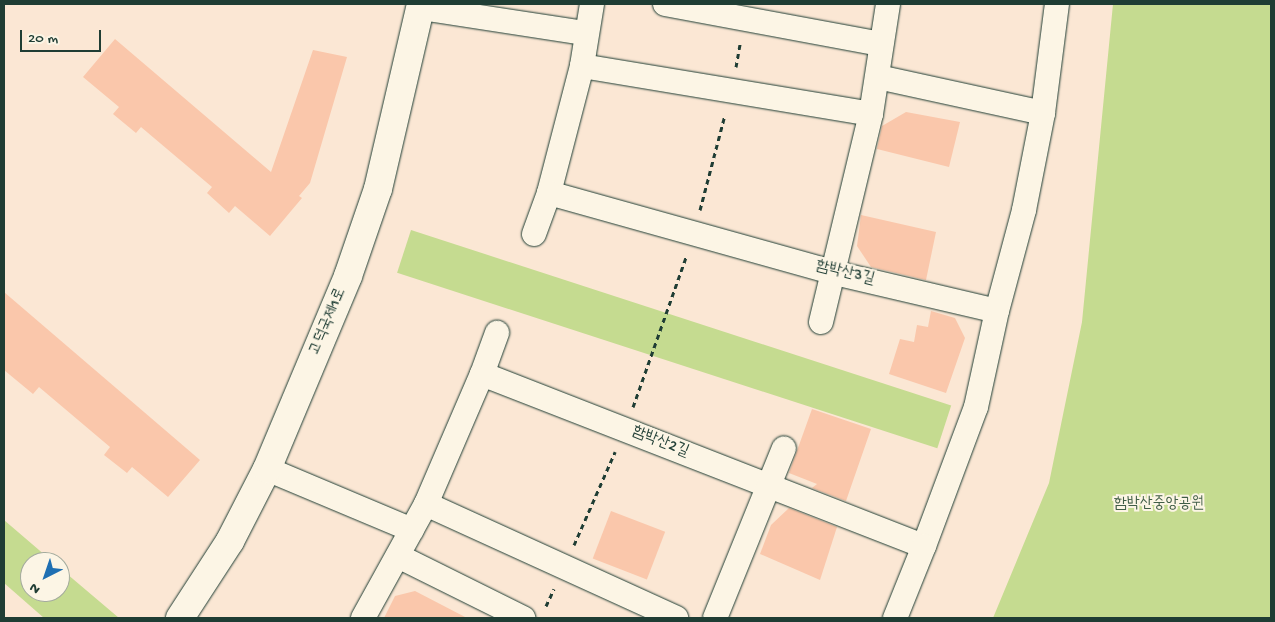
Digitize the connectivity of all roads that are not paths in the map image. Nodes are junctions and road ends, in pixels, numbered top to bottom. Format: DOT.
graph roads {
  1 [pos="592,4"];
  2 [pos="665,4"];
  3 [pos="888,4"];
  4 [pos="1057,4"];
  5 [pos="421,6"];
  6 [pos="585,33"];
  7 [pos="880,44"];
  8 [pos="582,66"];
  9 [pos="878,77"];
  10 [pos="1044,113"];
  11 [pos="872,114"];
  12 [pos="549,193"];
  13 [pos="534,234"];
  14 [pos="835,273"];
  15 [pos="997,311"];
  16 [pos="821,322"];
  17 [pos="497,333"];
  18 [pos="482,374"];
  19 [pos="784,448"];
  20 [pos="267,469"];
  21 [pos="769,486"];
  22 [pos="426,504"];
  23 [pos="412,530"];
  24 [pos="924,546"];
  25 [pos="398,556"];
  26 [pos="533,614"];
  27 [pos="180,618"];
  28 [pos="363,618"];
  29 [pos="676,618"];
  30 [pos="716,618"];
  31 [pos="895,618"];
  1 -- 6 [label="street"];
  2 -- 7 [label="street"];
  3 -- 7 [label="street"];
  4 -- 10 [label="street"];
  5 -- 6 [label="street"];
  5 -- 20 [label="street, 고덕국제1로"];
  6 -- 8 [label="street"];
  7 -- 9 [label="street"];
  8 -- 11 [label="street"];
  8 -- 12 [label="street"];
  9 -- 10 [label="street"];
  9 -- 11 [label="street"];
  10 -- 15 [label="street"];
  11 -- 14 [label="street"];
  12 -- 13 [label="street"];
  12 -- 14 [label="street, 함박산3길"];
  14 -- 15 [label="street, 함박산3길"];
  14 -- 16 [label="street"];
  15 -- 24 [label="street"];
  17 -- 18 [label="street"];
  18 -- 21 [label="street, 함박산2길"];
  18 -- 22 [label="street"];
  19 -- 21 [label="street"];
  20 -- 23 [label="street"];
  20 -- 27 [label="street, 고덕국제1로"];
  21 -- 24 [label="street, 함박산2길"];
  21 -- 30 [label="street"];
  22 -- 23 [label="street"];
  22 -- 29 [label="street"];
  23 -- 25 [label="street"];
  24 -- 31 [label="street"];
  25 -- 26 [label="street"];
  25 -- 28 [label="street"];
}
